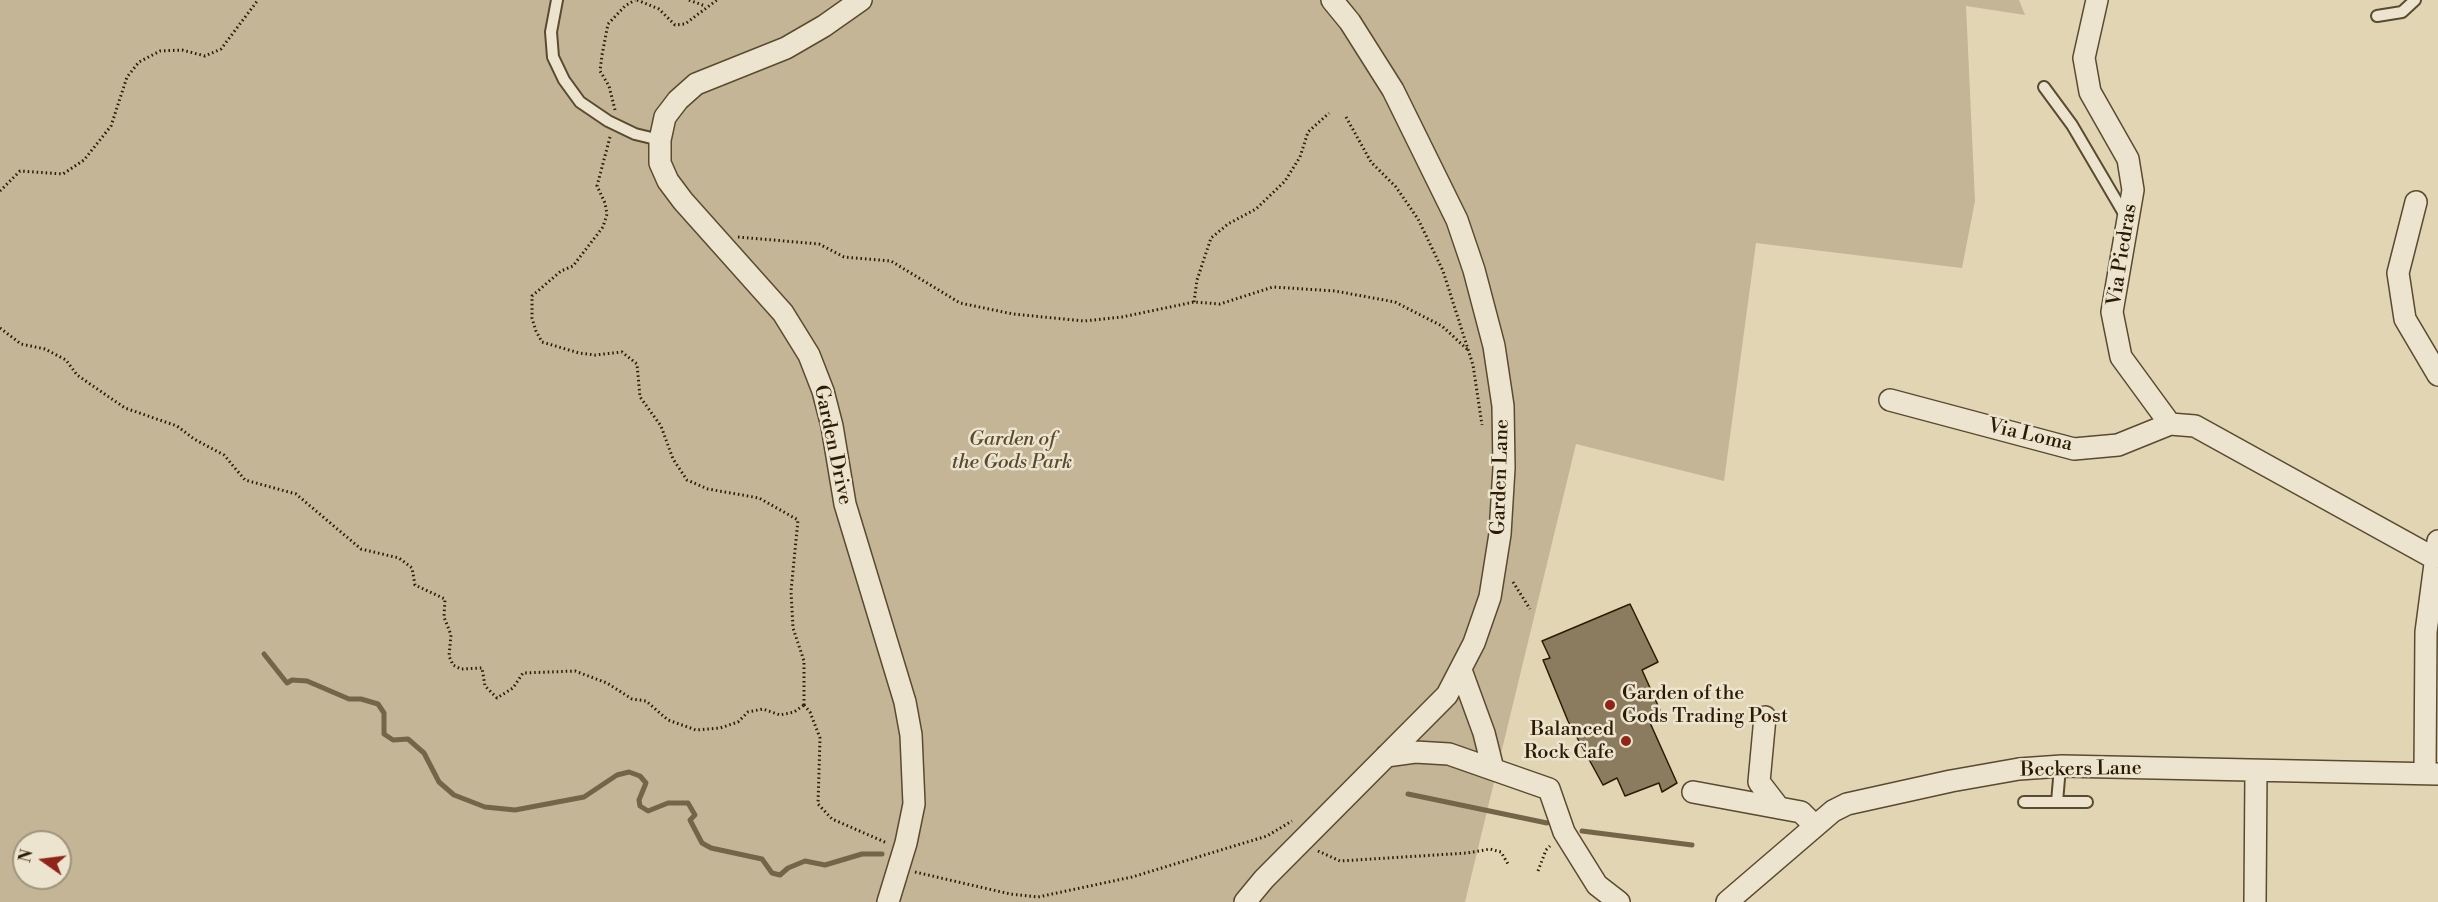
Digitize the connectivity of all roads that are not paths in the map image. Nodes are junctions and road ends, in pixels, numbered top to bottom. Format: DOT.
graph roads {
  1 [pos="557,0"];
  2 [pos="861,0"];
  3 [pos="1332,0"];
  4 [pos="2097,0"];
  5 [pos="2415,0"];
  6 [pos="2377,16"];
  7 [pos="2044,87"];
  8 [pos="660,140"];
  9 [pos="2416,202"];
  10 [pos="2128,220"];
  11 [pos="2438,375"];
  12 [pos="1890,400"];
  13 [pos="2170,424"];
  14 [pos="2436,549"];
  15 [pos="1461,670"];
  16 [pos="1765,717"];
  17 [pos="1386,756"];
  18 [pos="2060,766"];
  19 [pos="1493,769"];
  20 [pos="2256,771"];
  21 [pos="2431,773"];
  22 [pos="1693,792"];
  23 [pos="2024,802"];
  24 [pos="2056,802"];
  25 [pos="2087,802"];
  26 [pos="1779,808"];
  27 [pos="1814,825"];
  28 [pos="888,902"];
  29 [pos="1245,902"];
  30 [pos="1620,902"];
  31 [pos="1727,902"];
  32 [pos="2255,902"];
  1 -- 8 [label="lane"];
  2 -- 8 [label="street, Garden Drive"];
  3 -- 15 [label="street, Garden Lane"];
  4 -- 10 [label="street, Via Piedras"];
  5 -- 6 [label="lane"];
  7 -- 10 [label="lane"];
  8 -- 28 [label="street, Garden Drive"];
  9 -- 11 [label="street"];
  10 -- 13 [label="street, Via Piedras"];
  12 -- 13 [label="street, Via Loma"];
  13 -- 14 [label="street"];
  14 -- 21 [label="street"];
  15 -- 17 [label="street, Garden Lane"];
  15 -- 19 [label="street"];
  16 -- 26 [label="street"];
  17 -- 19 [label="street"];
  17 -- 29 [label="street, Garden Lane"];
  18 -- 20 [label="street, Beckers Lane"];
  18 -- 24 [label="lane"];
  18 -- 27 [label="street, Beckers Lane"];
  19 -- 30 [label="street"];
  20 -- 21 [label="street, Beckers Lane"];
  20 -- 32 [label="street"];
  22 -- 26 [label="street"];
  23 -- 24 [label="lane"];
  24 -- 25 [label="lane"];
  26 -- 27 [label="street"];
  27 -- 31 [label="street, Beckers Lane"];
}
